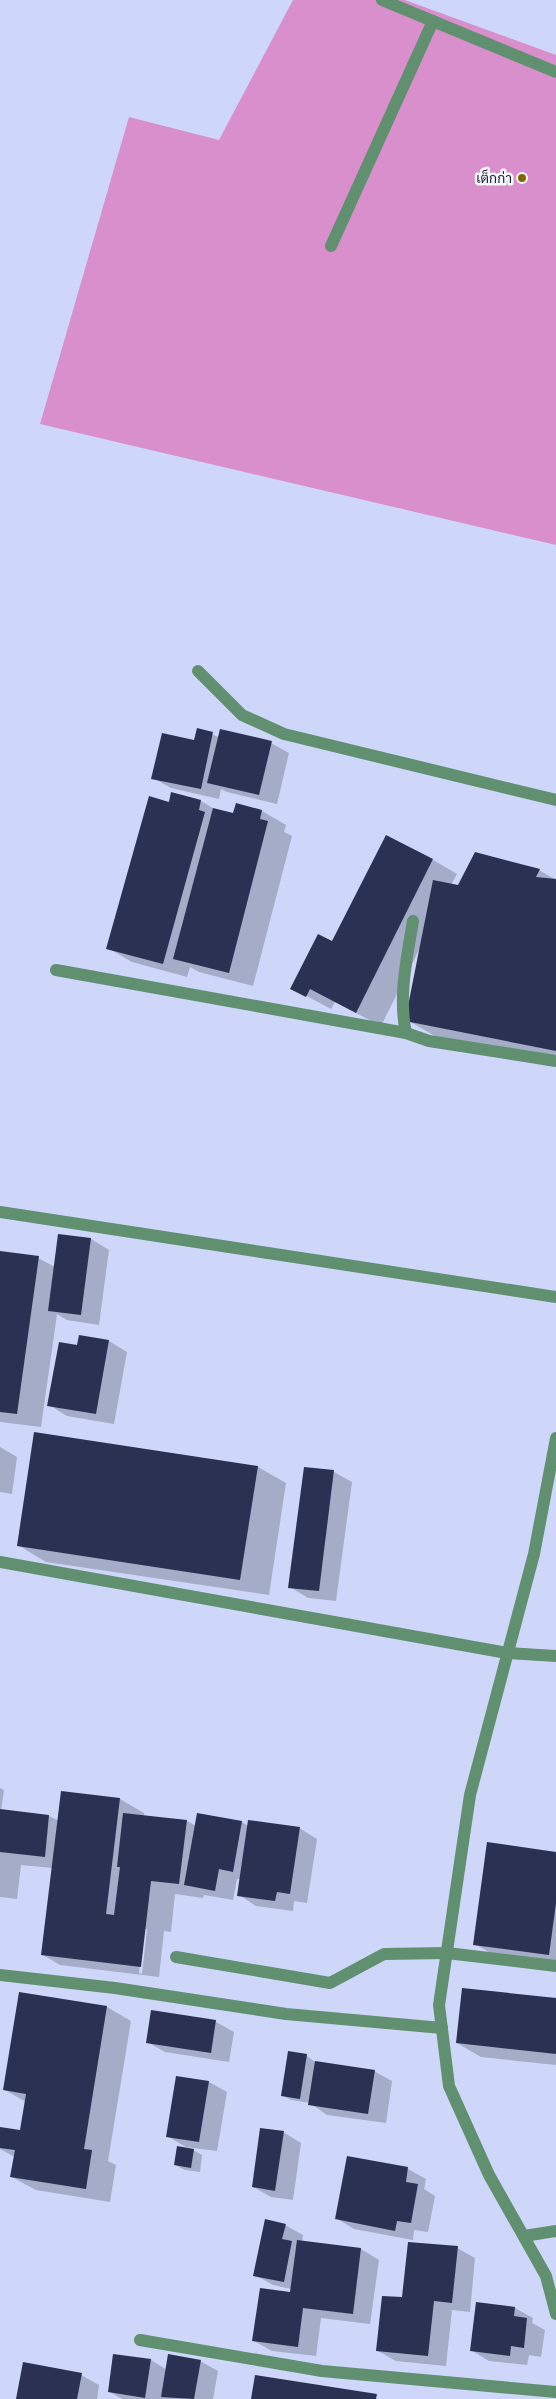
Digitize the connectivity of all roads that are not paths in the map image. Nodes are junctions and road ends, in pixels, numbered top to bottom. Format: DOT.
graph roads {
  1 [pos="382,0"];
  2 [pos="433,21"];
  3 [pos="556,72"];
  4 [pos="330,246"];
  5 [pos="198,671"];
  6 [pos="556,800"];
  7 [pos="413,921"];
  8 [pos="56,970"];
  9 [pos="406,1033"];
  10 [pos="556,1061"];
  11 [pos="0,1212"];
  12 [pos="556,1297"];
  13 [pos="556,1438"];
  14 [pos="0,1562"];
  15 [pos="507,1652"];
  16 [pos="556,1656"];
  17 [pos="447,1953"];
  18 [pos="176,1957"];
  19 [pos="556,1966"];
  20 [pos="0,1975"];
  21 [pos="442,2028"];
  22 [pos="556,2231"];
  23 [pos="524,2236"];
  24 [pos="556,2314"];
  25 [pos="140,2340"];
  26 [pos="556,2392"];
  1 -- 2 [label="street"];
  2 -- 3 [label="street"];
  2 -- 4 [label="street"];
  5 -- 6 [label="street"];
  7 -- 9 [label="street"];
  8 -- 9 [label="street"];
  9 -- 10 [label="street"];
  11 -- 12 [label="street"];
  13 -- 15 [label="street"];
  14 -- 15 [label="street"];
  15 -- 16 [label="street"];
  15 -- 17 [label="street"];
  17 -- 18 [label="street"];
  17 -- 19 [label="street"];
  17 -- 21 [label="street"];
  20 -- 21 [label="street"];
  21 -- 23 [label="street"];
  22 -- 23 [label="street"];
  23 -- 24 [label="street"];
  25 -- 26 [label="street"];
}
